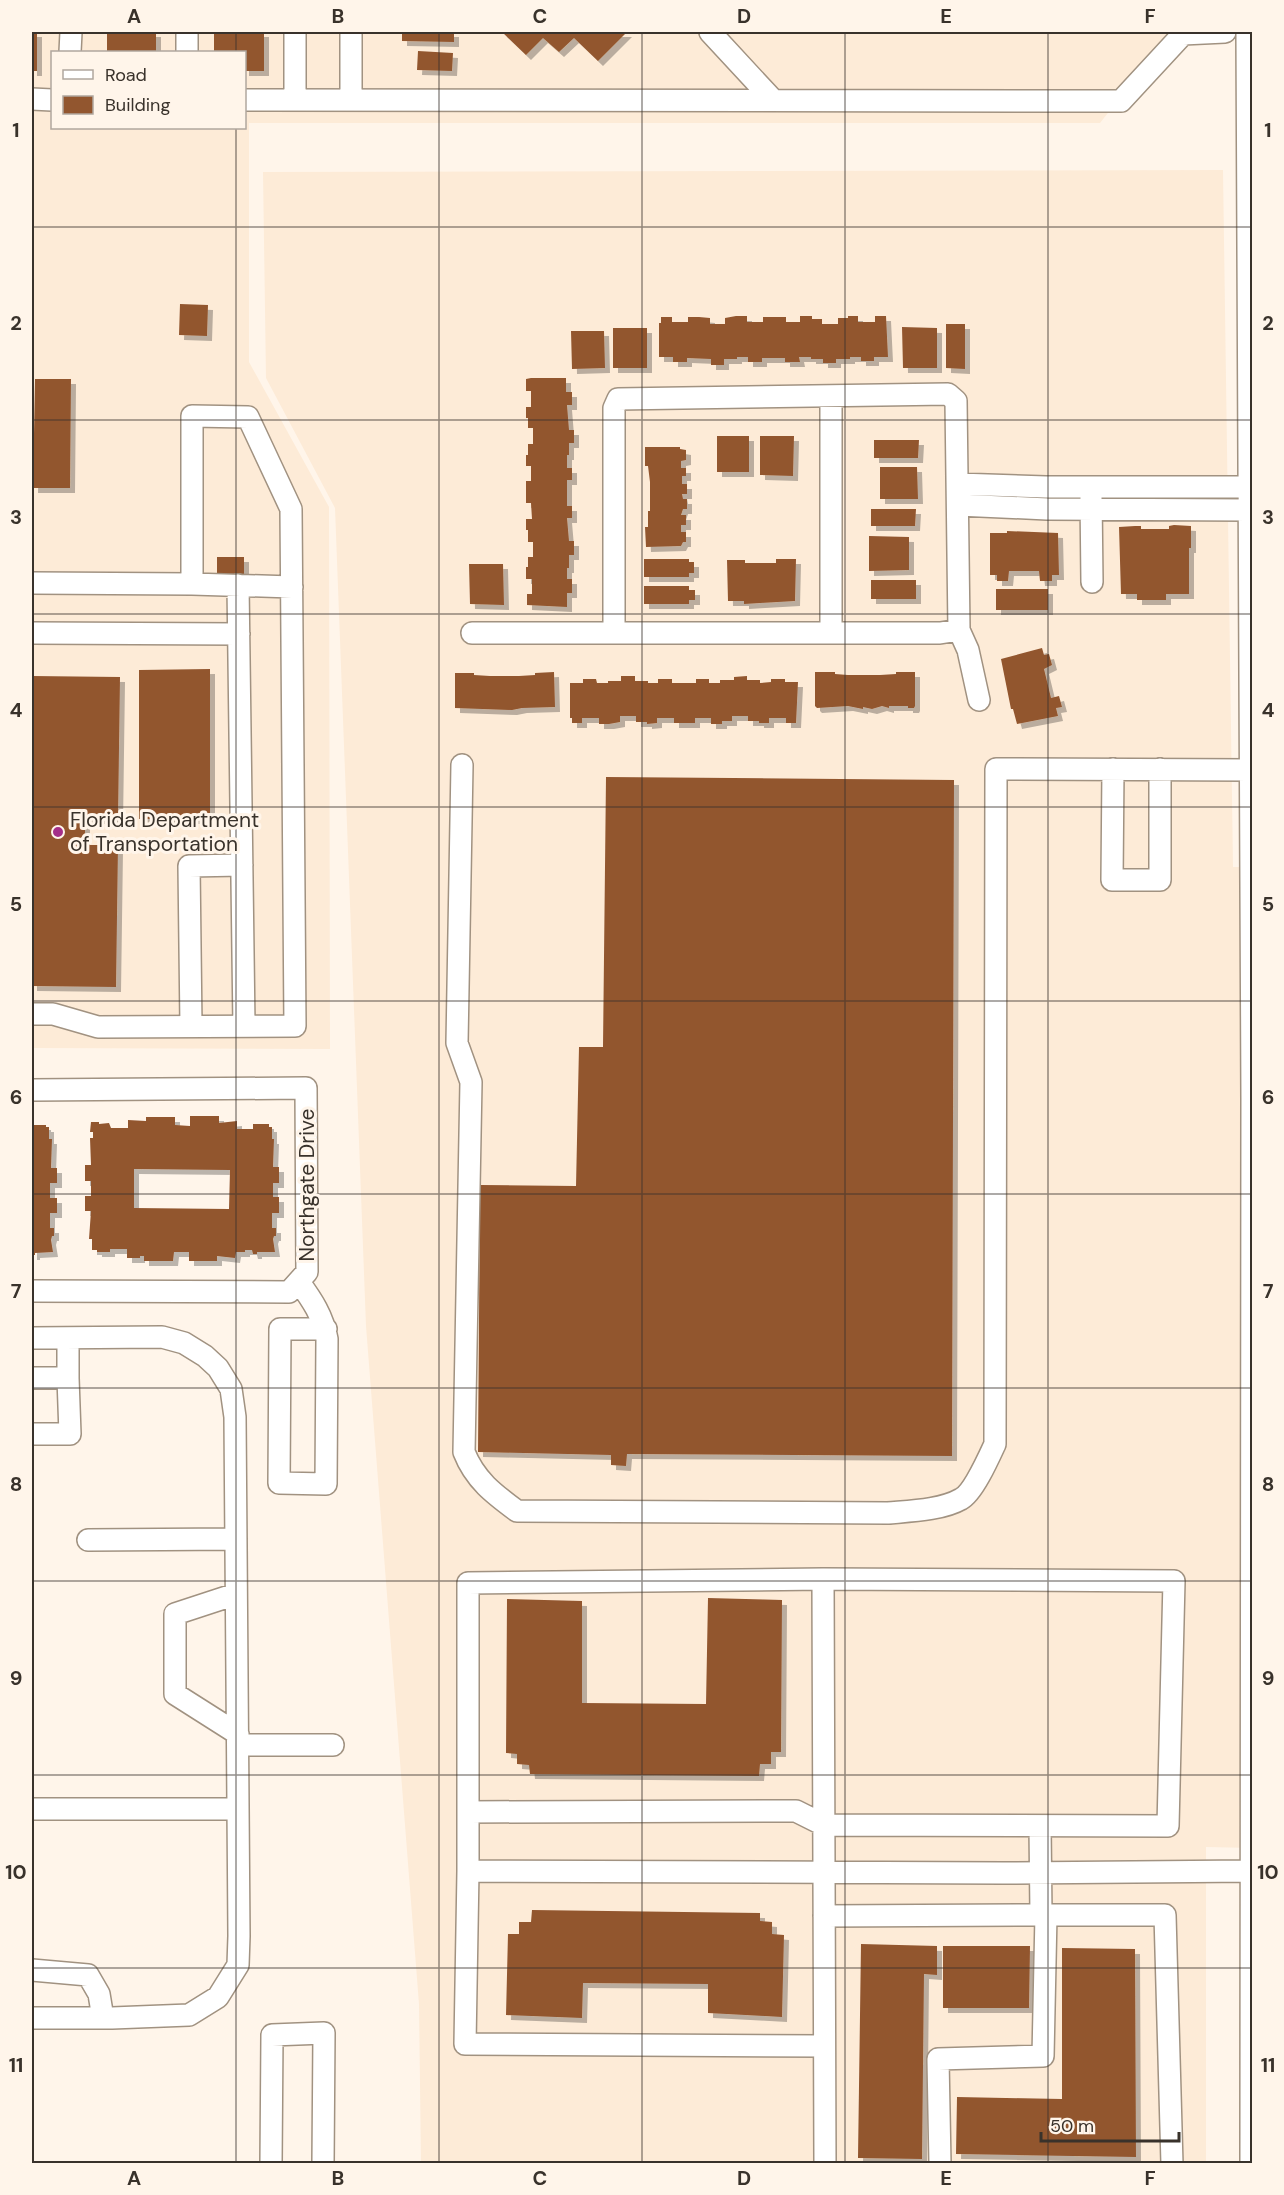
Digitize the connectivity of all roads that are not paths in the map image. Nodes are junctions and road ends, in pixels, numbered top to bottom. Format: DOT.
graph roads {
  1 [pos="70,32"];
  2 [pos="187,32"];
  3 [pos="295,32"];
  4 [pos="351,32"];
  5 [pos="710,32"];
  6 [pos="1225,32"];
  7 [pos="1247,32"];
  8 [pos="1180,33"];
  9 [pos="70,51"];
  10 [pos="187,51"];
  11 [pos="32,99"];
  12 [pos="51,99"];
  13 [pos="246,100"];
  14 [pos="295,100"];
  15 [pos="351,100"];
  16 [pos="773,100"];
  17 [pos="1250,260"];
  18 [pos="831,396"];
  19 [pos="958,484"];
  20 [pos="1091,487"];
  21 [pos="1249,487"];
  22 [pos="958,505"];
  23 [pos="1092,510"];
  24 [pos="1250,510"];
  25 [pos="1092,582"];
  26 [pos="32,583"];
  27 [pos="192,584"];
  28 [pos="238,585"];
  29 [pos="292,587"];
  30 [pos="959,630"];
  31 [pos="32,633"];
  32 [pos="472,633"];
  33 [pos="614,633"];
  34 [pos="831,633"];
  35 [pos="239,634"];
  36 [pos="979,700"];
  37 [pos="462,765"];
  38 [pos="1113,770"];
  39 [pos="1160,770"];
  40 [pos="1251,770"];
  41 [pos="242,865"];
  42 [pos="32,1014"];
  43 [pos="1252,1019"];
  44 [pos="191,1026"];
  45 [pos="244,1026"];
  46 [pos="32,1090"];
  47 [pos="1252,1098"];
  48 [pos="299,1282"];
  49 [pos="32,1291"];
  50 [pos="326,1329"];
  51 [pos="1252,1336"];
  52 [pos="32,1338"];
  53 [pos="68,1338"];
  54 [pos="32,1378"];
  55 [pos="68,1378"];
  56 [pos="1252,1410"];
  57 [pos="32,1434"];
  58 [pos="236,1539"];
  59 [pos="88,1540"];
  60 [pos="823,1579"];
  61 [pos="237,1594"];
  62 [pos="1252,1636"];
  63 [pos="238,1739"];
  64 [pos="333,1745"];
  65 [pos="32,1809"];
  66 [pos="238,1809"];
  67 [pos="468,1812"];
  68 [pos="824,1825"];
  69 [pos="1040,1826"];
  70 [pos="468,1871"];
  71 [pos="824,1872"];
  72 [pos="1040,1873"];
  73 [pos="1252,1883"];
  74 [pos="1044,1915"];
  75 [pos="824,1916"];
  76 [pos="1252,1945"];
  77 [pos="32,1970"];
  78 [pos="32,2018"];
  79 [pos="103,2018"];
  80 [pos="824,2046"];
  81 [pos="1252,2152"];
  82 [pos="271,2163"];
  83 [pos="323,2163"];
  84 [pos="825,2163"];
  85 [pos="940,2163"];
  86 [pos="1172,2163"];
  1 -- 9 [label="street"];
  2 -- 10 [label="street"];
  3 -- 14 [label="street"];
  4 -- 15 [label="street"];
  5 -- 16 [label="street"];
  6 -- 8 [label="street"];
  7 -- 17 [label="street"];
  8 -- 16 [label="street"];
  11 -- 12 [label="street"];
  13 -- 14 [label="street"];
  14 -- 15 [label="street"];
  15 -- 16 [label="street"];
  17 -- 21 [label="street"];
  18 -- 19 [label="street"];
  18 -- 33 [label="street"];
  18 -- 34 [label="street"];
  19 -- 20 [label="street"];
  19 -- 22 [label="street"];
  20 -- 21 [label="street"];
  20 -- 23 [label="street"];
  21 -- 24 [label="street"];
  22 -- 23 [label="street"];
  22 -- 30 [label="street"];
  23 -- 24 [label="street"];
  23 -- 25 [label="street"];
  24 -- 40 [label="street"];
  26 -- 27 [label="street"];
  27 -- 28 [label="street"];
  27 -- 29 [label="street"];
  28 -- 29 [label="street"];
  28 -- 35 [label="street"];
  29 -- 45 [label="street"];
  30 -- 34 [label="street"];
  30 -- 36 [label="street"];
  31 -- 35 [label="street"];
  32 -- 33 [label="street"];
  33 -- 34 [label="street"];
  35 -- 41 [label="street"];
  37 -- 38 [label="street"];
  38 -- 39 [label="street"];
  38 -- 39 [label="street"];
  39 -- 40 [label="street"];
  40 -- 43 [label="street"];
  41 -- 44 [label="street"];
  41 -- 45 [label="street"];
  42 -- 44 [label="street"];
  43 -- 47 [label="street"];
  44 -- 45 [label="street"];
  46 -- 48 [label="street, Northgate Drive"];
  47 -- 51 [label="street"];
  48 -- 49 [label="street, Northgate Drive"];
  48 -- 50 [label="street"];
  50 -- 50 [label="street"];
  51 -- 56 [label="street"];
  52 -- 53 [label="street"];
  53 -- 55 [label="street"];
  53 -- 58 [label="street"];
  54 -- 55 [label="street"];
  55 -- 57 [label="street"];
  56 -- 62 [label="street"];
  58 -- 59 [label="street"];
  58 -- 61 [label="street"];
  60 -- 67 [label="street"];
  60 -- 68 [label="street"];
  60 -- 69 [label="street"];
  61 -- 63 [label="street"];
  61 -- 63 [label="street"];
  62 -- 73 [label="street"];
  63 -- 64 [label="street"];
  63 -- 66 [label="street"];
  65 -- 66 [label="street"];
  66 -- 79 [label="street"];
  67 -- 68 [label="street"];
  67 -- 70 [label="street"];
  68 -- 69 [label="street"];
  68 -- 71 [label="street"];
  69 -- 72 [label="street"];
  70 -- 71 [label="street"];
  70 -- 80 [label="street"];
  71 -- 72 [label="street"];
  71 -- 75 [label="street"];
  72 -- 73 [label="street"];
  72 -- 74 [label="street"];
  73 -- 76 [label="street"];
  74 -- 75 [label="street"];
  74 -- 85 [label="street"];
  74 -- 86 [label="street"];
  75 -- 80 [label="street"];
  76 -- 81 [label="street"];
  77 -- 79 [label="street"];
  78 -- 79 [label="street"];
  80 -- 84 [label="street"];
  82 -- 83 [label="street"];
}
